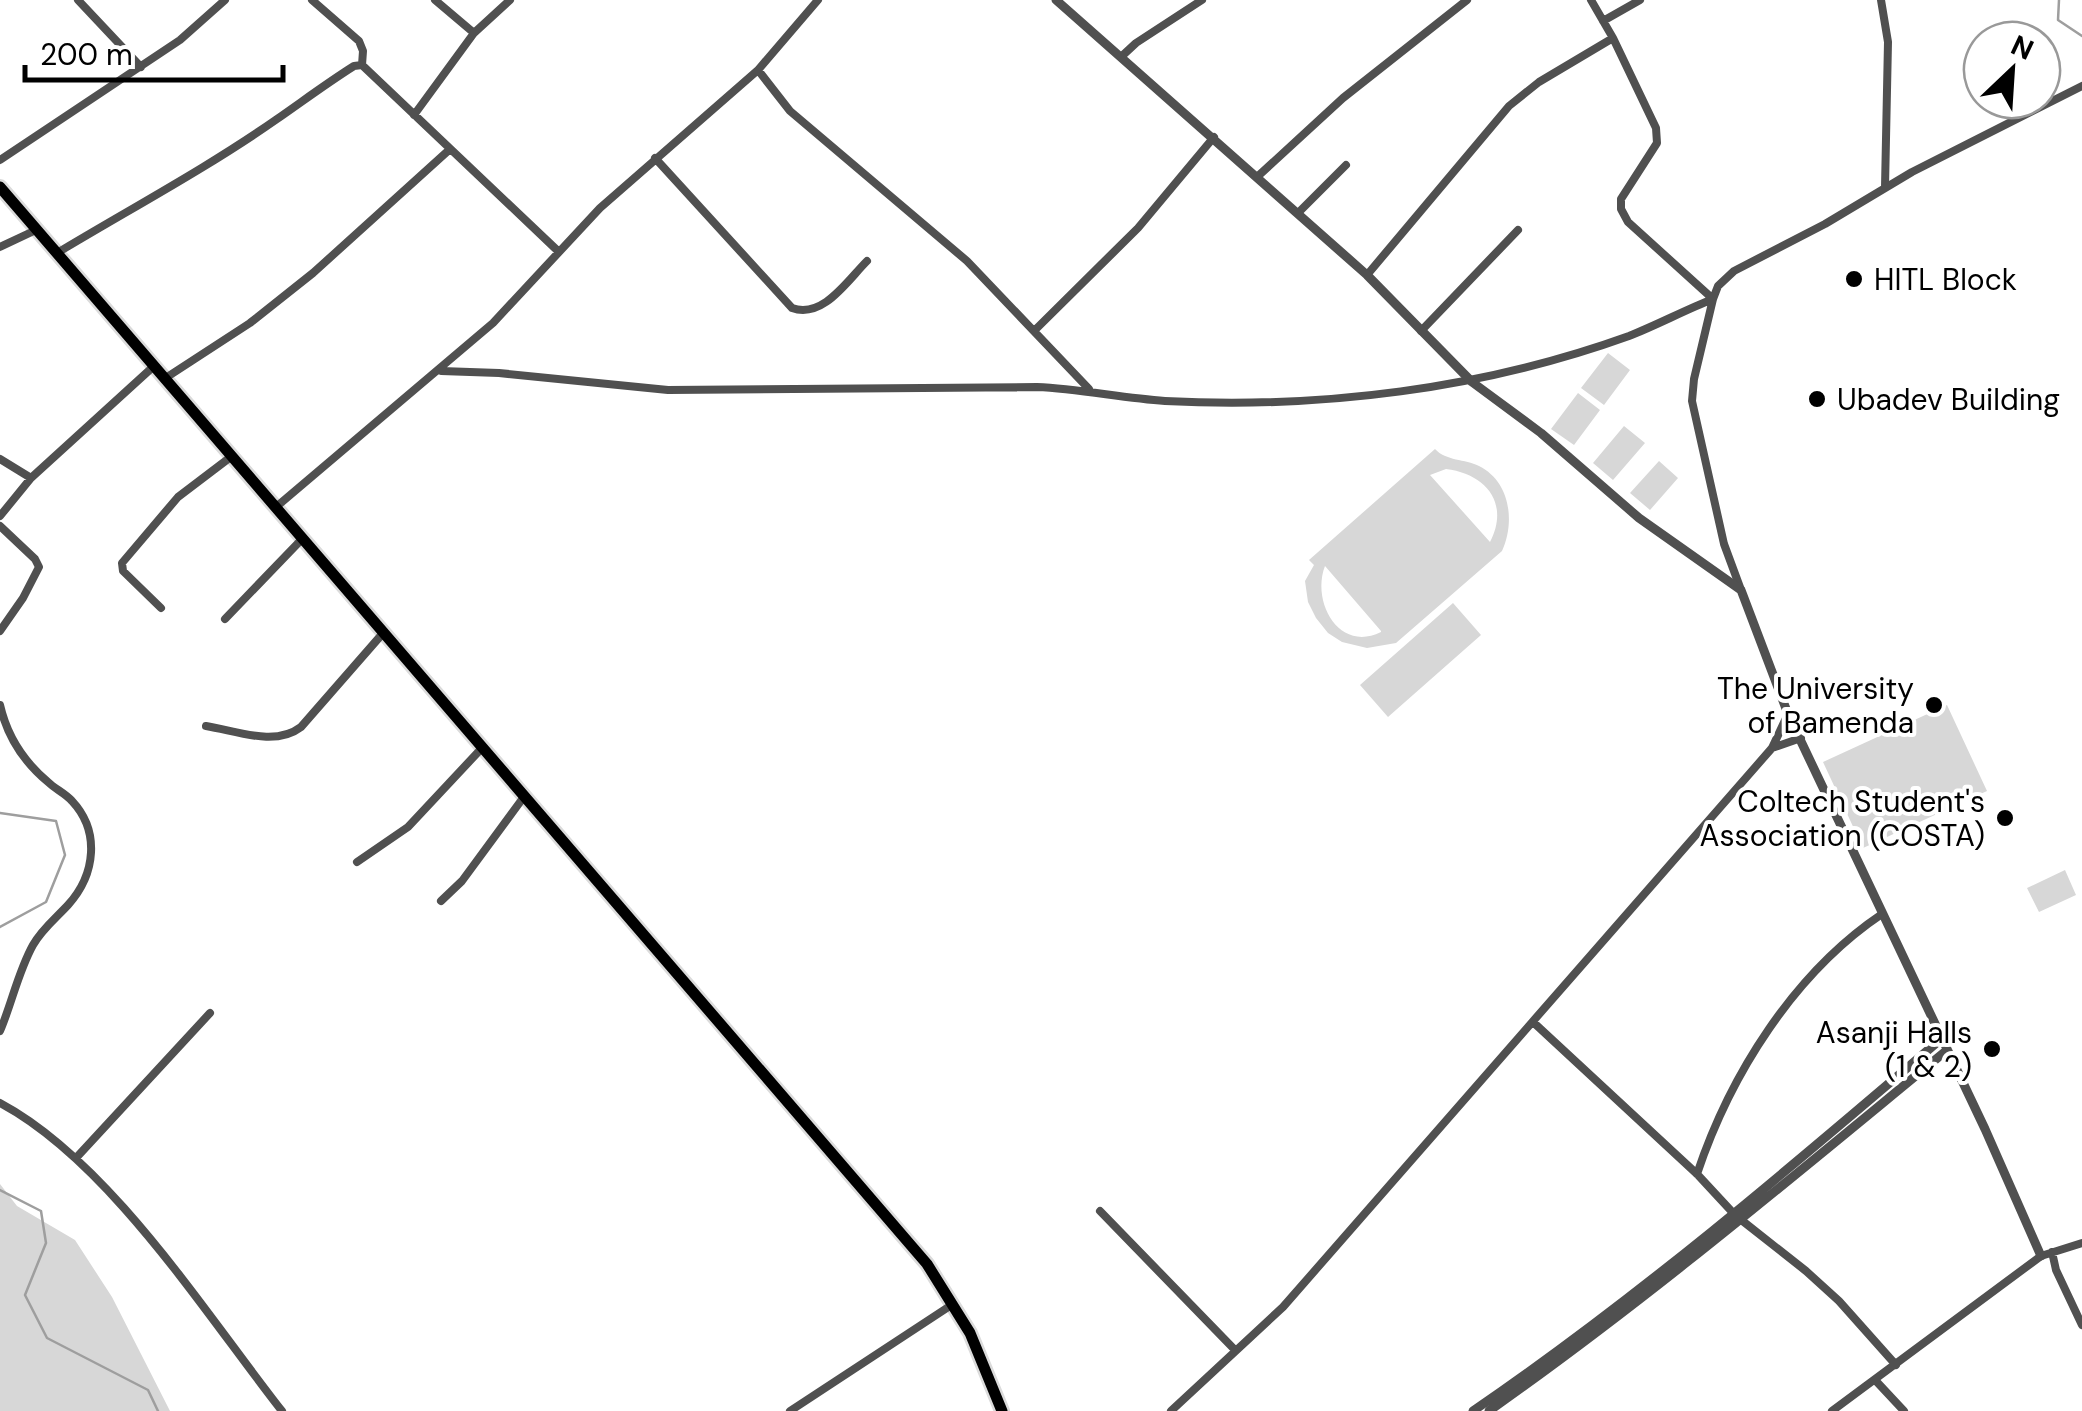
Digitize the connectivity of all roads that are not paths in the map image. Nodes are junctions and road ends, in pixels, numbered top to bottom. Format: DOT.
graph roads {
  1 [pos="78,0"];
  2 [pos="225,0"];
  3 [pos="312,0"];
  4 [pos="435,0"];
  5 [pos="510,0"];
  6 [pos="818,0"];
  7 [pos="1056,0"];
  8 [pos="1202,0"];
  9 [pos="1467,0"];
  10 [pos="1591,0"];
  11 [pos="1640,0"];
  12 [pos="1881,0"];
  13 [pos="1603,22"];
  14 [pos="474,32"];
  15 [pos="1614,38"];
  16 [pos="1122,56"];
  17 [pos="362,64"];
  18 [pos="141,67"];
  19 [pos="758,70"];
  20 [pos="2082,86"];
  21 [pos="414,114"];
  22 [pos="1214,137"];
  23 [pos="450,150"];
  24 [pos="656,158"];
  25 [pos="0,160"];
  26 [pos="1346,165"];
  27 [pos="1257,176"];
  28 [pos="0,186"];
  29 [pos="1886,187"];
  30 [pos="1298,213"];
  31 [pos="36,230"];
  32 [pos="1518,230"];
  33 [pos="0,248"];
  34 [pos="57,252"];
  35 [pos="560,252"];
  36 [pos="868,261"];
  37 [pos="1367,275"];
  38 [pos="1713,299"];
  39 [pos="1035,330"];
  40 [pos="1421,331"];
  41 [pos="154,366"];
  42 [pos="442,370"];
  43 [pos="164,379"];
  44 [pos="1472,382"];
  45 [pos="1090,390"];
  46 [pos="232,456"];
  47 [pos="0,459"];
  48 [pos="31,478"];
  49 [pos="276,507"];
  50 [pos="0,516"];
  51 [pos="0,526"];
  52 [pos="303,538"];
  53 [pos="1740,590"];
  54 [pos="161,608"];
  55 [pos="225,619"];
  56 [pos="0,630"];
  57 [pos="384,632"];
  58 [pos="0,705"];
  59 [pos="1788,714"];
  60 [pos="206,726"];
  61 [pos="1801,738"];
  62 [pos="481,748"];
  63 [pos="1772,748"];
  64 [pos="523,798"];
  65 [pos="357,862"];
  66 [pos="441,901"];
  67 [pos="1882,914"];
  68 [pos="210,1014"];
  69 [pos="1533,1022"];
  70 [pos="0,1031"];
  71 [pos="1941,1039"];
  72 [pos="1946,1051"];
  73 [pos="1924,1069"];
  74 [pos="1956,1071"];
  75 [pos="0,1103"];
  76 [pos="76,1158"];
  77 [pos="1696,1174"];
  78 [pos="1100,1211"];
  79 [pos="1738,1218"];
  80 [pos="2082,1243"];
  81 [pos="2052,1252"];
  82 [pos="2040,1256"];
  83 [pos="953,1304"];
  84 [pos="2082,1325"];
  85 [pos="1236,1350"];
  86 [pos="985,1364"];
  87 [pos="1896,1365"];
  88 [pos="1876,1381"];
  89 [pos="1495,1409"];
  90 [pos="282,1411"];
  91 [pos="790,1411"];
  92 [pos="1002,1411"];
  93 [pos="1010,1411"];
  94 [pos="1171,1411"];
  95 [pos="1474,1411"];
  96 [pos="1832,1411"];
  97 [pos="1904,1411"];
  1 -- 18 [label="street"];
  2 -- 18 [label="street"];
  3 -- 17 [label="street"];
  4 -- 14 [label="street"];
  5 -- 14 [label="street"];
  6 -- 19 [label="street"];
  7 -- 16 [label="street"];
  8 -- 16 [label="street"];
  9 -- 27 [label="street"];
  10 -- 13 [label="street"];
  11 -- 13 [label="street"];
  12 -- 29 [label="street"];
  13 -- 15 [label="street"];
  14 -- 21 [label="street"];
  15 -- 37 [label="street"];
  15 -- 38 [label="street"];
  16 -- 22 [label="street"];
  17 -- 21 [label="street"];
  17 -- 34 [label="street"];
  18 -- 25 [label="street"];
  19 -- 24 [label="street"];
  19 -- 39 [label="street"];
  20 -- 29 [label="street"];
  21 -- 23 [label="street"];
  22 -- 27 [label="street"];
  22 -- 39 [label="street"];
  23 -- 35 [label="street"];
  23 -- 43 [label="street"];
  24 -- 35 [label="street"];
  24 -- 36 [label="street"];
  26 -- 30 [label="street"];
  27 -- 30 [label="street"];
  28 -- 31 [label="highway"];
  29 -- 38 [label="street"];
  30 -- 37 [label="street"];
  31 -- 33 [label="street"];
  31 -- 34 [label="highway"];
  32 -- 40 [label="street"];
  34 -- 41 [label="highway"];
  35 -- 42 [label="street"];
  37 -- 40 [label="street"];
  38 -- 44 [label="street"];
  38 -- 53 [label="street"];
  39 -- 45 [label="street"];
  40 -- 44 [label="street"];
  41 -- 43 [label="highway"];
  41 -- 48 [label="street"];
  42 -- 45 [label="street"];
  42 -- 49 [label="street"];
  43 -- 46 [label="highway"];
  44 -- 45 [label="street"];
  44 -- 53 [label="street"];
  46 -- 49 [label="highway"];
  46 -- 54 [label="street"];
  47 -- 48 [label="street"];
  48 -- 50 [label="street"];
  49 -- 52 [label="highway"];
  51 -- 56 [label="street"];
  52 -- 55 [label="street"];
  52 -- 57 [label="highway"];
  53 -- 59 [label="street"];
  57 -- 60 [label="street"];
  57 -- 62 [label="highway"];
  58 -- 70 [label="street"];
  59 -- 61 [label="street"];
  59 -- 63 [label="street"];
  61 -- 63 [label="street"];
  61 -- 67 [label="street"];
  62 -- 64 [label="highway"];
  62 -- 65 [label="street"];
  63 -- 69 [label="street"];
  64 -- 66 [label="street"];
  64 -- 83 [label="highway"];
  67 -- 71 [label="street"];
  67 -- 77 [label="street"];
  68 -- 76 [label="street"];
  69 -- 77 [label="street"];
  69 -- 85 [label="street"];
  71 -- 72 [label="street"];
  71 -- 79 [label="street"];
  72 -- 73 [label="street"];
  72 -- 74 [label="street"];
  73 -- 74 [label="street"];
  73 -- 79 [label="street"];
  74 -- 82 [label="street"];
  75 -- 76 [label="street"];
  76 -- 90 [label="street"];
  77 -- 79 [label="street"];
  78 -- 85 [label="street"];
  79 -- 87 [label="street"];
  79 -- 89 [label="street"];
  79 -- 95 [label="street"];
  80 -- 81 [label="street"];
  81 -- 82 [label="street"];
  81 -- 84 [label="street"];
  82 -- 87 [label="street"];
  83 -- 86 [label="highway"];
  83 -- 91 [label="street"];
  85 -- 94 [label="street"];
  86 -- 92 [label="highway"];
  86 -- 93 [label="highway"];
  87 -- 88 [label="street"];
  88 -- 96 [label="street"];
  88 -- 97 [label="street"];
}
